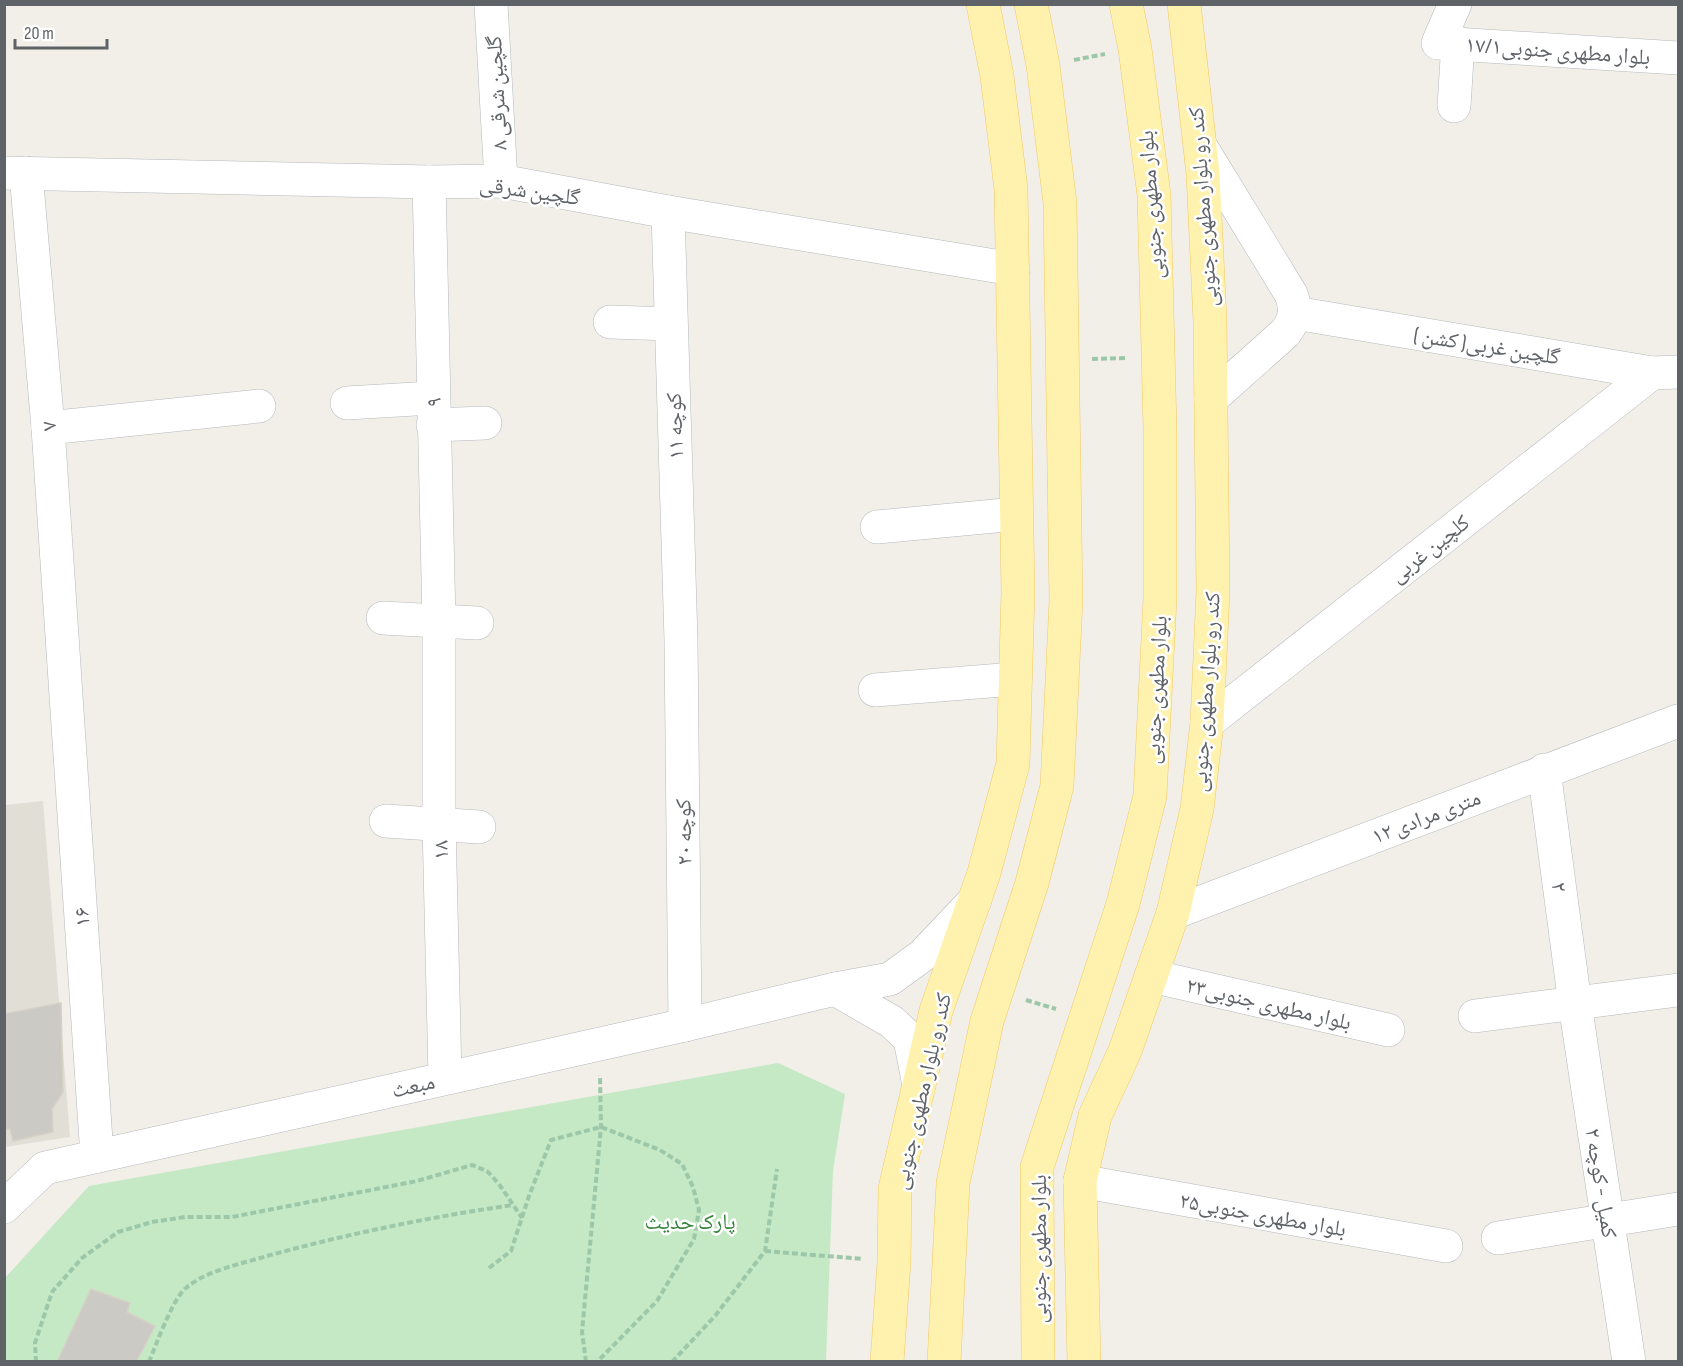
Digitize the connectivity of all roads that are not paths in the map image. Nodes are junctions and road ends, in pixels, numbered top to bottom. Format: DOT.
graph roads {
  1 [pos="491,4"];
  2 [pos="983,4"];
  3 [pos="1031,4"];
  4 [pos="1126,4"];
  5 [pos="1184,4"];
  6 [pos="1455,4"];
  7 [pos="1448,43"];
  8 [pos="1678,58"];
  9 [pos="1454,106"];
  10 [pos="1201,147"];
  11 [pos="15,173"];
  12 [pos="501,181"];
  13 [pos="429,182"];
  14 [pos="668,212"];
  15 [pos="1013,269"];
  16 [pos="1295,313"];
  17 [pos="610,322"];
  18 [pos="672,324"];
  19 [pos="1665,372"];
  20 [pos="1211,399"];
  21 [pos="347,403"];
  22 [pos="259,406"];
  23 [pos="433,412"];
  24 [pos="485,423"];
  25 [pos="48,428"];
  26 [pos="1016,514"];
  27 [pos="877,527"];
  28 [pos="383,618"];
  29 [pos="439,622"];
  30 [pos="477,623"];
  31 [pos="681,640"];
  32 [pos="66,678"];
  33 [pos="1015,679"];
  34 [pos="875,690"];
  35 [pos="1678,721"];
  36 [pos="1207,723"];
  37 [pos="1544,770"];
  38 [pos="386,821"];
  39 [pos="439,824"];
  40 [pos="479,827"];
  41 [pos="975,900"];
  42 [pos="1173,913"];
  43 [pos="1151,976"];
  44 [pos="835,989"];
  45 [pos="1678,990"];
  46 [pos="1575,1004"];
  47 [pos="1475,1016"];
  48 [pos="686,1025"];
  49 [pos="1388,1030"];
  50 [pos="446,1077"];
  51 [pos="919,1085"];
  52 [pos="1095,1116"];
  53 [pos="96,1156"];
  54 [pos="1037,1167"];
  55 [pos="1080,1181"];
  56 [pos="12,1193"];
  57 [pos="1678,1209"];
  58 [pos="1607,1219"];
  59 [pos="1498,1238"];
  60 [pos="1446,1246"];
  61 [pos="887,1362"];
  62 [pos="944,1362"];
  63 [pos="1038,1362"];
  64 [pos="1084,1362"];
  65 [pos="1629,1362"];
  1 -- 12 [label="street, ۸ گلچین شرقی"];
  2 -- 15 [label="main road, کند رو بلوار مطهری جنوبی"];
  3 -- 62 [label="main road"];
  4 -- 54 [label="main road, بلوار مطهری جنوبی"];
  5 -- 10 [label="main road, کند رو بلوار مطهری جنوبی"];
  6 -- 7 [label="street"];
  7 -- 8 [label="street, بلوار مطهری جنوبی۱۷/۱"];
  7 -- 9 [label="street"];
  10 -- 16 [label="street"];
  10 -- 20 [label="main road, کند رو بلوار مطهری جنوبی"];
  11 -- 13 [label="street, گلچین شرقی"];
  11 -- 25 [label="street, ۷"];
  12 -- 13 [label="street, گلچین شرقی"];
  12 -- 14 [label="street, گلچین شرقی"];
  13 -- 23 [label="street, ۹"];
  14 -- 15 [label="street, گلچین شرقی"];
  14 -- 18 [label="street, کوچه ۱۱"];
  15 -- 26 [label="main road, کند رو بلوار مطهری جنوبی"];
  16 -- 19 [label="street, گلچین غربی( کشن )"];
  16 -- 20 [label="street"];
  17 -- 18 [label="street"];
  18 -- 31 [label="street, کوچه ۱۱"];
  19 -- 36 [label="street, کلچین غربی"];
  20 -- 36 [label="main road, کند رو بلوار مطهری جنوبی"];
  21 -- 23 [label="street"];
  22 -- 25 [label="street"];
  23 -- 24 [label="street"];
  23 -- 29 [label="street, ۹"];
  25 -- 32 [label="street, ۷"];
  26 -- 27 [label="street"];
  26 -- 33 [label="main road, کند رو بلوار مطهری جنوبی"];
  28 -- 29 [label="street"];
  29 -- 30 [label="street"];
  29 -- 39 [label="street, ۱۸"];
  31 -- 48 [label="street, کوچه ۲۰"];
  32 -- 53 [label="street, ۱۶"];
  33 -- 34 [label="street"];
  33 -- 41 [label="main road, کند رو بلوار مطهری جنوبی"];
  35 -- 37 [label="street, ۱۲ متری مرادی"];
  36 -- 42 [label="main road, کند رو بلوار مطهری جنوبی"];
  37 -- 42 [label="street, ۱۲ متری مرادی"];
  37 -- 46 [label="street, ۲"];
  38 -- 39 [label="street"];
  39 -- 40 [label="street"];
  39 -- 50 [label="street, ۱۸"];
  41 -- 44 [label="street, مبعث"];
  41 -- 51 [label="main road, کند رو بلوار مطهری جنوبی"];
  42 -- 43 [label="main road, کند رو بلوار مطهری جنوبی"];
  43 -- 49 [label="street, بلوار مطهری جنوبی۲۳"];
  43 -- 52 [label="main road, کند رو بلوار مطهری جنوبی"];
  44 -- 48 [label="street, مبعث"];
  44 -- 51 [label="street"];
  45 -- 46 [label="street"];
  46 -- 47 [label="street"];
  46 -- 58 [label="street, کمیل - کوچه ۲"];
  48 -- 50 [label="street, مبعث"];
  50 -- 53 [label="street, مبعث"];
  51 -- 61 [label="main road, کند رو بلوار مطهری جنوبی"];
  52 -- 54 [label="main road"];
  52 -- 55 [label="main road, کند رو بلوار مطهری جنوبی"];
  53 -- 56 [label="street, مبعث"];
  54 -- 63 [label="main road, بلوار مطهری جنوبی"];
  55 -- 60 [label="street, بلوار مطهری جنوبی۲۵"];
  55 -- 64 [label="main road, کند رو بلوار مطهری جنوبی"];
  57 -- 58 [label="street"];
  58 -- 59 [label="street"];
  58 -- 65 [label="street, کمیل - کوچه ۲"];
}
